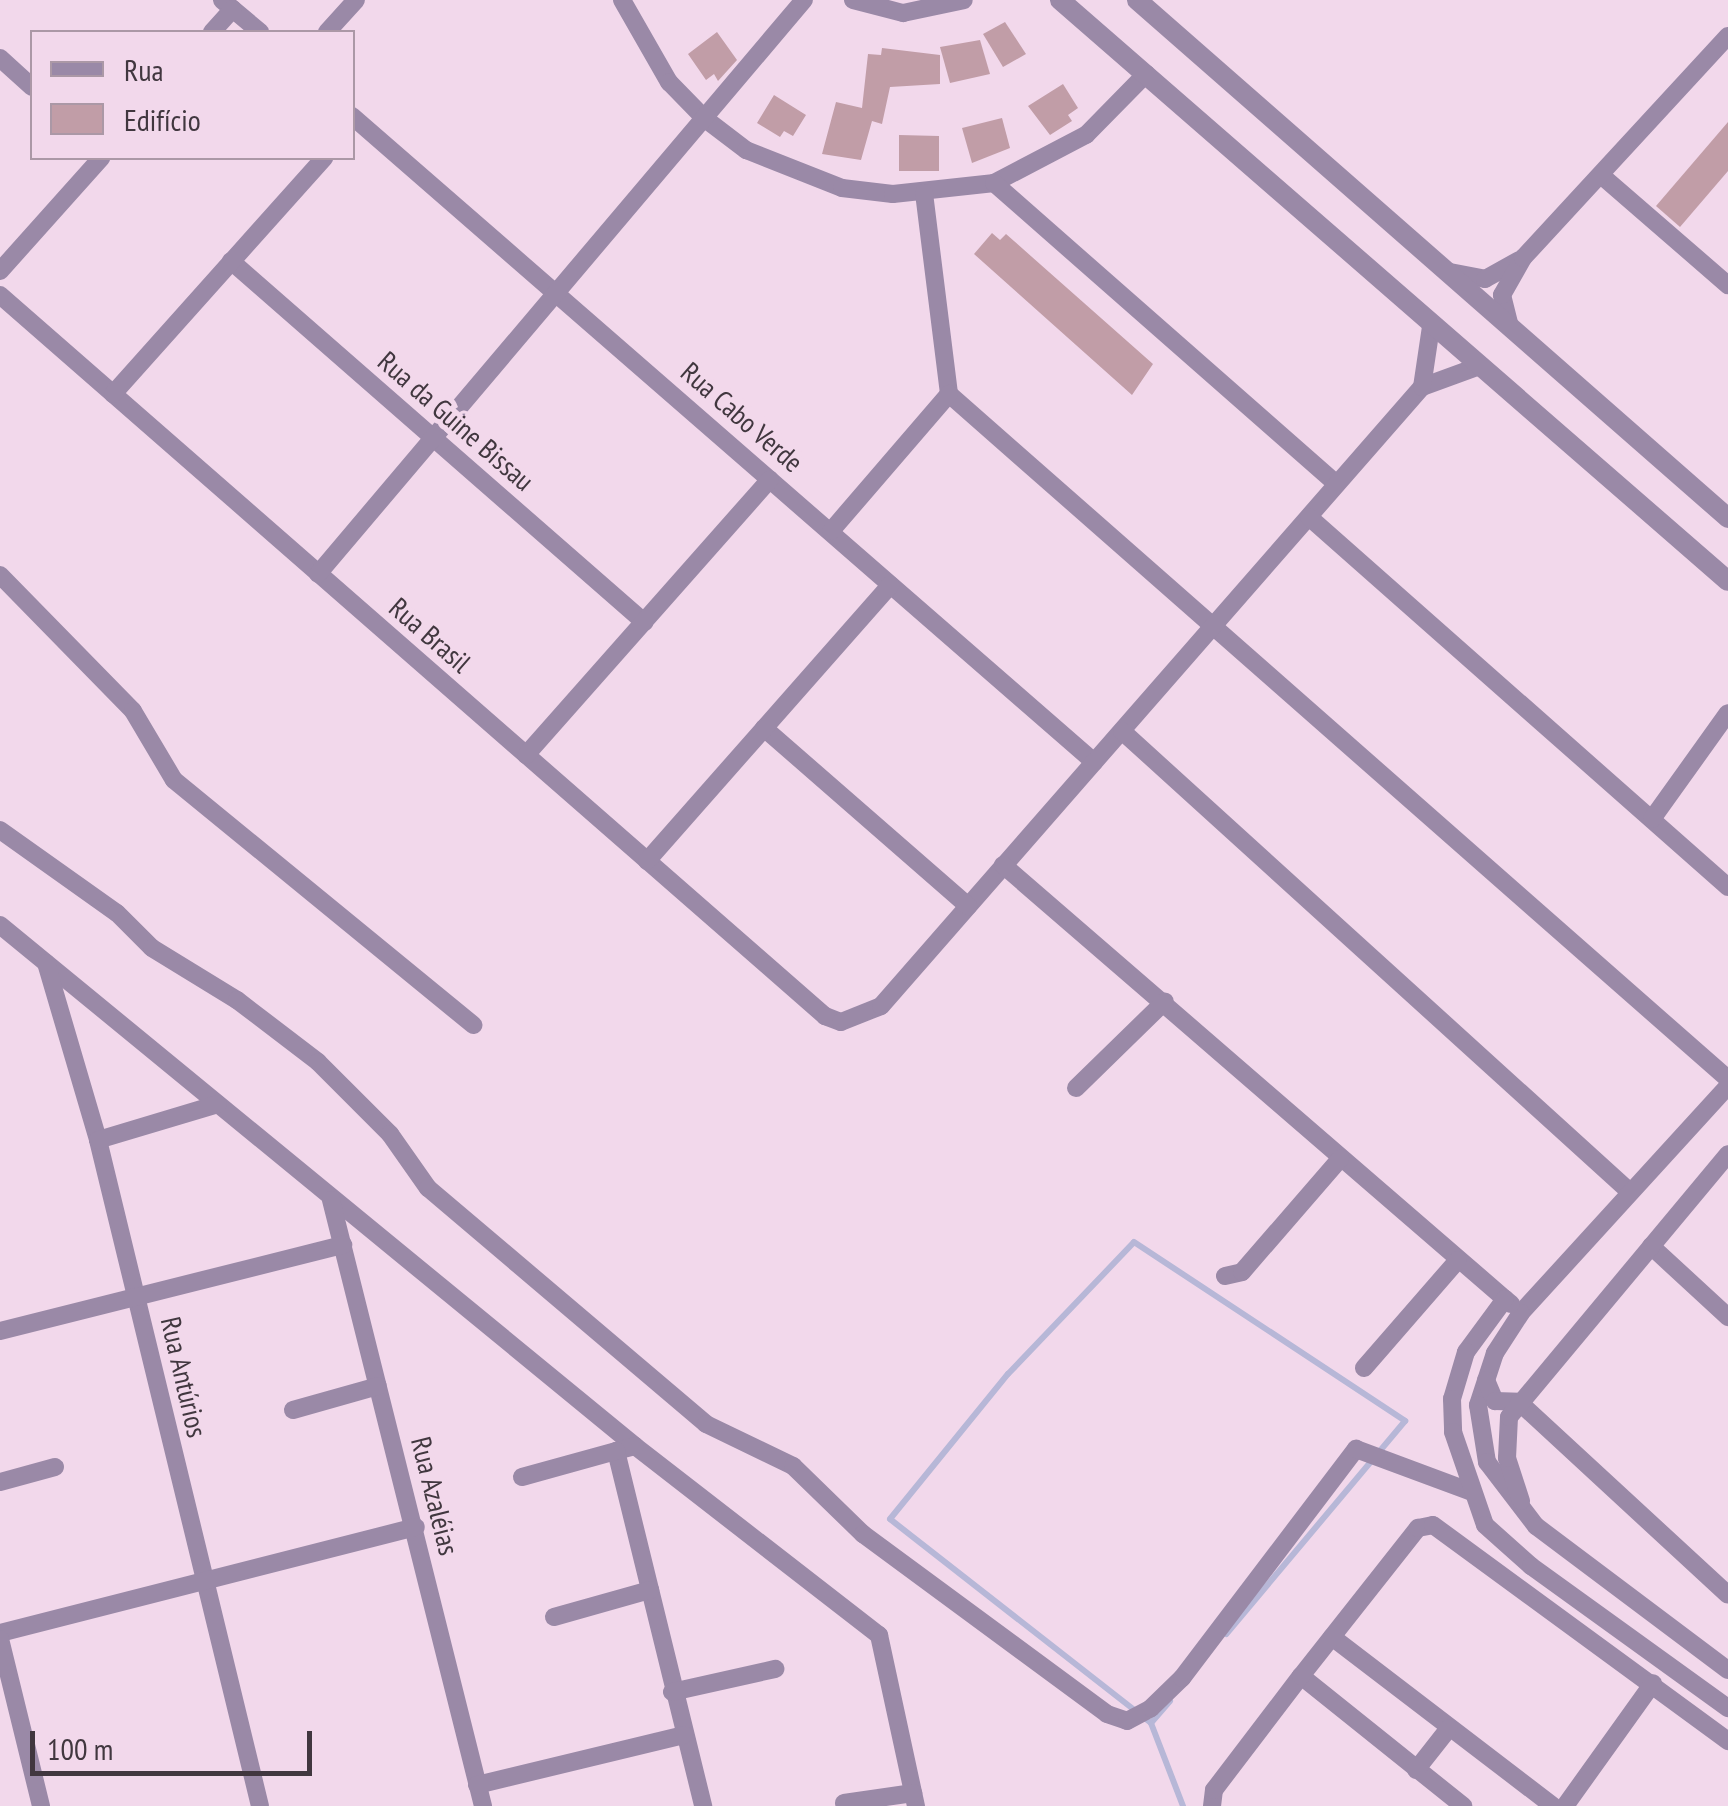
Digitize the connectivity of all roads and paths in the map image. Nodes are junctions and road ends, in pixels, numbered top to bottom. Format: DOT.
graph roads {
  1 [pos="356,0"];
  2 [pos="622,0"];
  3 [pos="804,0"];
  4 [pos="853,0"];
  5 [pos="964,0"];
  6 [pos="1060,0"];
  7 [pos="1137,0"];
  8 [pos="227,5"];
  9 [pos="213,30"];
  10 [pos="258,30"];
  11 [pos="329,30"];
  12 [pos="1728,36"];
  13 [pos="0,58"];
  14 [pos="1146,74"];
  15 [pos="30,85"];
  16 [pos="704,118"];
  17 [pos="355,121"];
  18 [pos="99,160"];
  19 [pos="322,160"];
  20 [pos="1602,176"];
  21 [pos="994,183"];
  22 [pos="924,193"];
  23 [pos="1523,258"];
  24 [pos="231,261"];
  25 [pos="1442,268"];
  26 [pos="0,272"];
  27 [pos="1728,285"];
  28 [pos="557,292"];
  29 [pos="0,295"];
  30 [pos="1432,327"];
  31 [pos="1511,328"];
  32 [pos="1477,367"];
  33 [pos="1422,386"];
  34 [pos="113,394"];
  35 [pos="949,394"];
  36 [pos="434,438"];
  37 [pos="770,479"];
  38 [pos="1337,484"];
  39 [pos="1309,516"];
  40 [pos="1728,518"];
  41 [pos="831,531"];
  42 [pos="318,574"];
  43 [pos="0,575"];
  44 [pos="1728,581"];
  45 [pos="890,585"];
  46 [pos="644,622"];
  47 [pos="1213,626"];
  48 [pos="1728,713"];
  49 [pos="764,728"];
  50 [pos="1122,731"];
  51 [pos="526,755"];
  52 [pos="1094,762"];
  53 [pos="1652,820"];
  54 [pos="0,830"];
  55 [pos="647,861"];
  56 [pos="1003,865"];
  57 [pos="1728,886"];
  58 [pos="968,906"];
  59 [pos="0,926"];
  60 [pos="46,962"];
  61 [pos="1165,1001"];
  62 [pos="473,1025"];
  63 [pos="1728,1082"];
  64 [pos="1076,1088"];
  65 [pos="218,1104"];
  66 [pos="98,1140"];
  67 [pos="1728,1154"];
  68 [pos="1340,1159"];
  69 [pos="1630,1192"];
  70 [pos="332,1200"];
  71 [pos="343,1244"];
  72 [pos="1651,1246"];
  73 [pos="1458,1260"];
  74 [pos="1225,1276"];
  75 [pos="137,1294"];
  76 [pos="1505,1299"];
  77 [pos="1521,1314"];
  78 [pos="1728,1317"];
  79 [pos="0,1331"];
  80 [pos="1364,1368"];
  81 [pos="1486,1374"];
  82 [pos="378,1386"];
  83 [pos="1520,1402"];
  84 [pos="293,1410"];
  85 [pos="635,1446"];
  86 [pos="616,1451"];
  87 [pos="55,1467"];
  88 [pos="522,1477"];
  89 [pos="0,1482"];
  90 [pos="1469,1491"];
  91 [pos="1524,1511"];
  92 [pos="416,1527"];
  93 [pos="202,1582"];
  94 [pos="650,1590"];
  95 [pos="1728,1595"];
  96 [pos="554,1617"];
  97 [pos="0,1636"];
  98 [pos="1332,1637"];
  99 [pos="775,1669"];
  100 [pos="1728,1670"];
  101 [pos="1301,1676"];
  102 [pos="1653,1684"];
  103 [pos="672,1692"];
  104 [pos="1728,1708"];
  105 [pos="1449,1728"];
  106 [pos="684,1735"];
  107 [pos="1728,1740"];
  108 [pos="1416,1770"];
  109 [pos="477,1786"];
  110 [pos="914,1800"];
  111 [pos="844,1803"];
  112 [pos="41,1806"];
  113 [pos="260,1806"];
  114 [pos="482,1806"];
  115 [pos="703,1806"];
  116 [pos="1212,1806"];
  117 [pos="1463,1806"];
  118 [pos="1552,1806"];
  119 [pos="1565,1806"];
  1 -- 11 [label="street"];
  2 -- 16 [label="street"];
  3 -- 16 [label="street"];
  4 -- 5 [label="street"];
  6 -- 14 [label="street"];
  7 -- 25 [label="street"];
  8 -- 9 [label="street"];
  8 -- 10 [label="street"];
  12 -- 20 [label="street"];
  13 -- 15 [label="street"];
  14 -- 21 [label="street"];
  14 -- 30 [label="street"];
  16 -- 22 [label="street"];
  16 -- 28 [label="street"];
  17 -- 28 [label="street, Rua Cabo Verde"];
  18 -- 26 [label="street"];
  19 -- 24 [label="street"];
  20 -- 23 [label="street"];
  20 -- 27 [label="street"];
  21 -- 22 [label="street"];
  21 -- 38 [label="street"];
  22 -- 35 [label="street"];
  23 -- 25 [label="street"];
  23 -- 31 [label="street"];
  24 -- 34 [label="street"];
  24 -- 36 [label="street, Rua da Guine Bissau"];
  25 -- 31 [label="street"];
  28 -- 36 [label="street"];
  28 -- 37 [label="street, Rua Cabo Verde"];
  29 -- 34 [label="street, Rua Brasil"];
  30 -- 32 [label="street"];
  30 -- 33 [label="street"];
  31 -- 40 [label="street"];
  32 -- 33 [label="street"];
  32 -- 44 [label="street"];
  33 -- 38 [label="street"];
  34 -- 42 [label="street, Rua Brasil"];
  35 -- 41 [label="street"];
  35 -- 47 [label="street"];
  36 -- 42 [label="street"];
  36 -- 46 [label="street, Rua da Guine Bissau"];
  37 -- 41 [label="street, Rua Cabo Verde"];
  37 -- 46 [label="street"];
  38 -- 39 [label="street"];
  39 -- 47 [label="street"];
  39 -- 53 [label="street"];
  41 -- 45 [label="street, Rua Cabo Verde"];
  42 -- 51 [label="street, Rua Brasil"];
  43 -- 62 [label="street"];
  45 -- 49 [label="street"];
  45 -- 52 [label="street, Rua Cabo Verde"];
  46 -- 51 [label="street"];
  47 -- 50 [label="street"];
  47 -- 63 [label="street"];
  48 -- 53 [label="street"];
  49 -- 55 [label="street"];
  49 -- 58 [label="street"];
  50 -- 52 [label="street"];
  50 -- 69 [label="street"];
  51 -- 55 [label="street, Rua Brasil"];
  52 -- 56 [label="street"];
  53 -- 57 [label="street"];
  54 -- 90 [label="street"];
  55 -- 58 [label="street, Rua Brasil"];
  56 -- 58 [label="street"];
  56 -- 61 [label="street"];
  59 -- 60 [label="street"];
  60 -- 65 [label="street"];
  60 -- 66 [label="street, Rua Antúrios"];
  61 -- 64 [label="street"];
  61 -- 68 [label="street"];
  63 -- 69 [label="street"];
  65 -- 66 [label="street"];
  65 -- 70 [label="street"];
  66 -- 75 [label="street, Rua Antúrios"];
  67 -- 72 [label="street"];
  68 -- 73 [label="street"];
  68 -- 74 [label="street"];
  69 -- 77 [label="street"];
  70 -- 71 [label="street, Rua Azaléias"];
  70 -- 85 [label="street"];
  71 -- 75 [label="street"];
  71 -- 82 [label="street, Rua Azaléias"];
  72 -- 78 [label="street"];
  72 -- 83 [label="street"];
  73 -- 76 [label="street"];
  73 -- 80 [label="street"];
  75 -- 79 [label="street"];
  75 -- 93 [label="street, Rua Antúrios"];
  76 -- 77 [label="street"];
  76 -- 90 [label="street"];
  77 -- 81 [label="street"];
  81 -- 83 [label="street"];
  81 -- 91 [label="street"];
  82 -- 84 [label="street"];
  82 -- 92 [label="street, Rua Azaléias"];
  83 -- 91 [label="street"];
  83 -- 95 [label="street"];
  85 -- 86 [label="street"];
  85 -- 110 [label="street"];
  86 -- 88 [label="street"];
  86 -- 94 [label="street"];
  87 -- 89 [label="street"];
  90 -- 104 [label="street"];
  91 -- 100 [label="street"];
  92 -- 93 [label="street"];
  92 -- 109 [label="street, Rua Azaléias"];
  93 -- 97 [label="street"];
  93 -- 113 [label="street, Rua Antúrios"];
  94 -- 96 [label="street"];
  94 -- 103 [label="street"];
  97 -- 112 [label="street"];
  98 -- 101 [label="street"];
  98 -- 102 [label="street"];
  98 -- 105 [label="street"];
  99 -- 103 [label="street"];
  101 -- 108 [label="street"];
  101 -- 116 [label="street"];
  102 -- 107 [label="street"];
  102 -- 119 [label="street"];
  103 -- 106 [label="street"];
  105 -- 108 [label="street"];
  105 -- 118 [label="street"];
  106 -- 109 [label="street"];
  106 -- 115 [label="street"];
  108 -- 117 [label="street"];
  109 -- 114 [label="street, Rua Azaléias"];
  110 -- 111 [label="street"];
}
